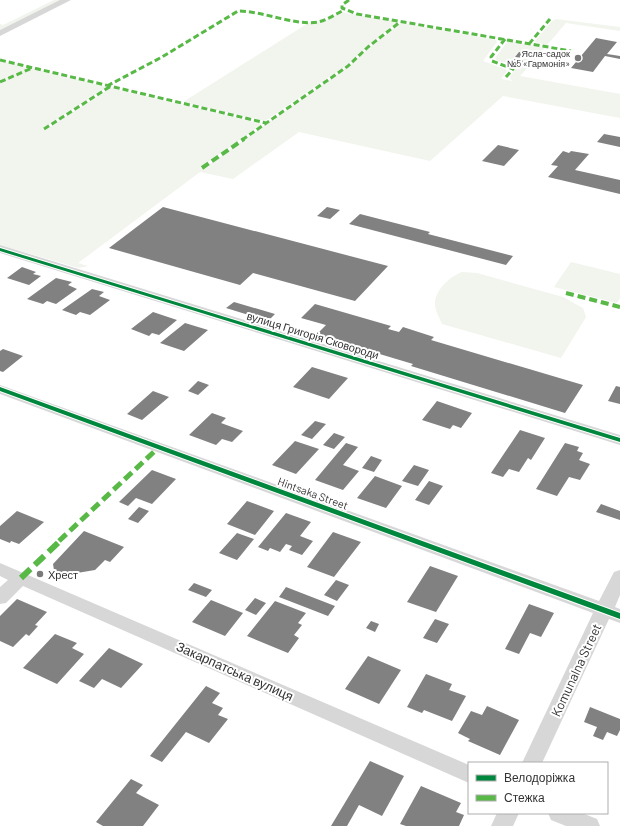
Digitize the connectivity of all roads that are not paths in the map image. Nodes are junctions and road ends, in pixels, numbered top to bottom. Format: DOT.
graph roads {
  1 [pos="67,0"];
  2 [pos="0,33"];
  3 [pos="0,249"];
  4 [pos="0,389"];
  5 [pos="620,440"];
  6 [pos="0,569"];
  7 [pos="620,576"];
  8 [pos="21,578"];
  9 [pos="0,598"];
  10 [pos="612,613"];
  11 [pos="533,762"];
  12 [pos="468,774"];
  13 [pos="508,814"];
  14 [pos="561,814"];
  15 [pos="502,826"];
  16 [pos="590,826"];
  1 -- 2 [label="street"];
  3 -- 5 [label="street, вулиця Григорія Сковороди"];
  4 -- 10 [label="street, Hintsaka Street"];
  6 -- 8 [label="street, Закарпатська вулиця"];
  7 -- 10 [label="street, Komunalna Street"];
  8 -- 9 [label="street"];
  8 -- 12 [label="street, Закарпатська вулиця"];
  10 -- 11 [label="street, Komunalna Street"];
  13 -- 15 [label="street"];
  14 -- 16 [label="street"];
}
